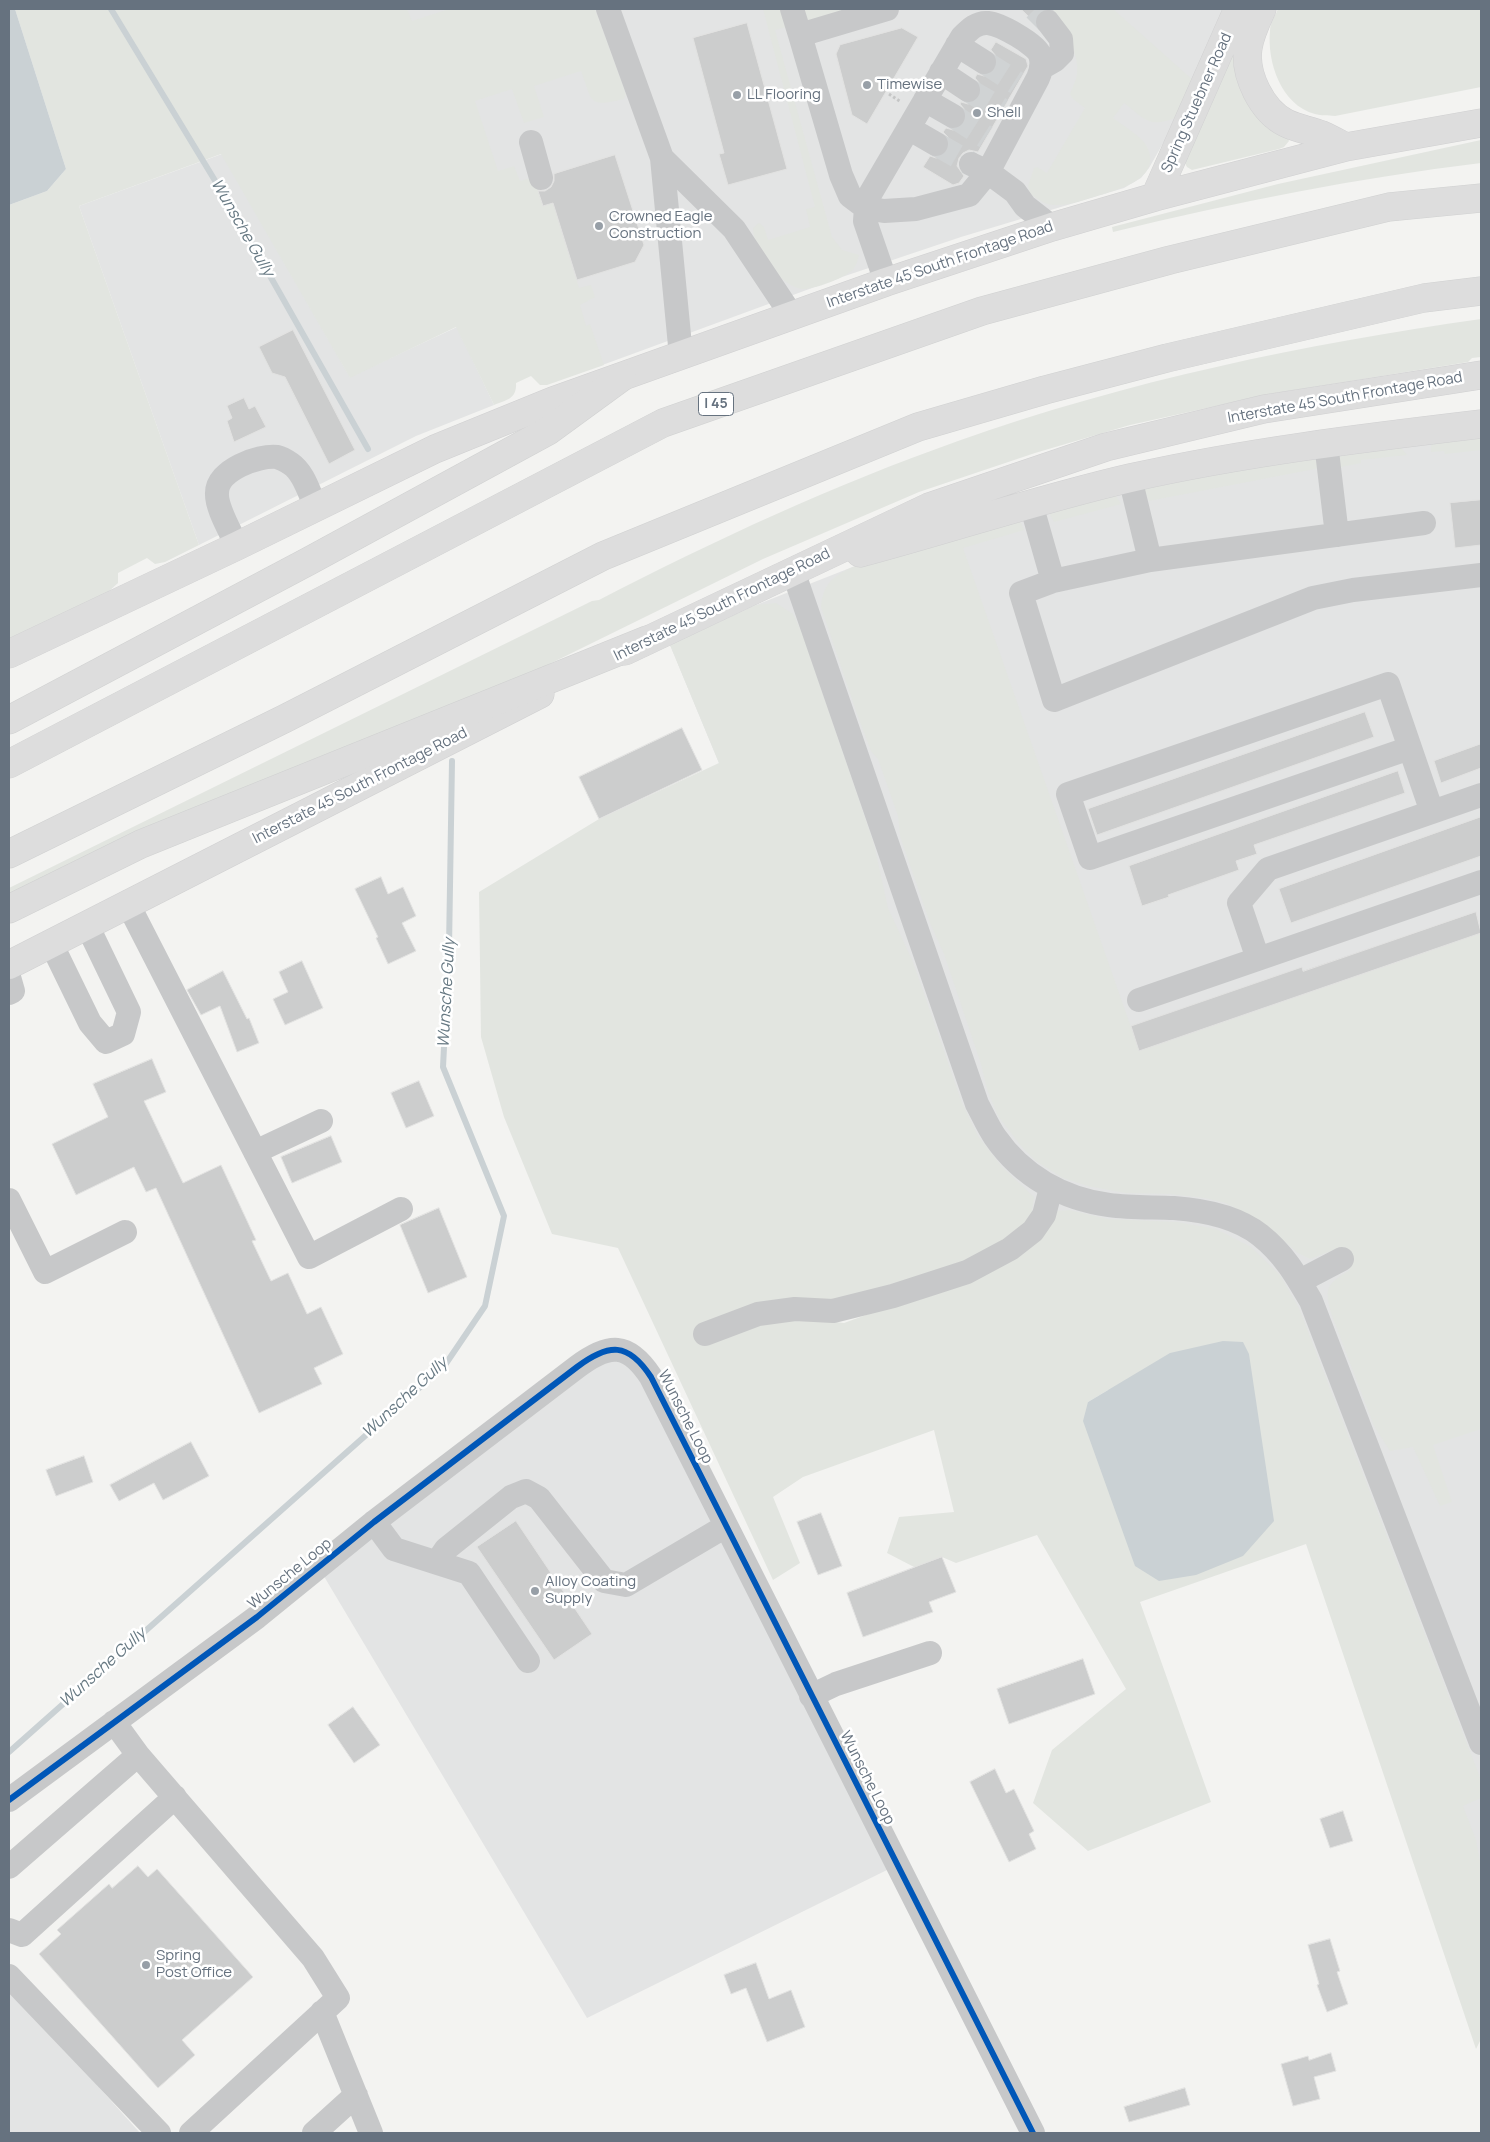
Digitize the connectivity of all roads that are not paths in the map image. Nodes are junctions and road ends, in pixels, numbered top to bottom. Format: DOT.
graph roads {
  1 [pos="608,9"];
  2 [pos="792,9"];
  3 [pos="887,9"];
  4 [pos="1238,9"];
  5 [pos="1262,9"];
  6 [pos="983,16"];
  7 [pos="1048,22"];
  8 [pos="800,35"];
  9 [pos="957,45"];
  10 [pos="984,62"];
  11 [pos="1041,68"];
  12 [pos="941,72"];
  13 [pos="968,90"];
  14 [pos="925,100"];
  15 [pos="953,116"];
  16 [pos="1481,123"];
  17 [pos="910,129"];
  18 [pos="531,142"];
  19 [pos="936,144"];
  20 [pos="1346,147"];
  21 [pos="662,158"];
  22 [pos="979,168"];
  23 [pos="541,178"];
  24 [pos="1155,197"];
  25 [pos="1481,198"];
  26 [pos="866,208"];
  27 [pos="1052,227"];
  28 [pos="886,282"];
  29 [pos="1481,291"];
  30 [pos="792,316"];
  31 [pos="681,356"];
  32 [pos="1481,375"];
  33 [pos="622,377"];
  34 [pos="1481,424"];
  35 [pos="1326,443"];
  36 [pos="1130,478"];
  37 [pos="1031,504"];
  38 [pos="316,507"];
  39 [pos="1424,523"];
  40 [pos="1337,535"];
  41 [pos="237,546"];
  42 [pos="1150,560"];
  43 [pos="793,571"];
  44 [pos="1481,575"];
  45 [pos="1053,581"];
  46 [pos="647,640"];
  47 [pos="9,654"];
  48 [pos="9,720"];
  49 [pos="1410,748"];
  50 [pos="9,764"];
  51 [pos="1481,794"];
  52 [pos="1432,812"];
  53 [pos="9,854"];
  54 [pos="1481,882"];
  55 [pos="128,904"];
  56 [pos="9,910"];
  57 [pos="87,925"];
  58 [pos="51,943"];
  59 [pos="1258,959"];
  60 [pos="9,965"];
  61 [pos="9,977"];
  62 [pos="9,993"];
  63 [pos="1139,1000"];
  64 [pos="321,1121"];
  65 [pos="255,1152"];
  66 [pos="1051,1188"];
  67 [pos="9,1200"];
  68 [pos="401,1210"];
  69 [pos="125,1232"];
  70 [pos="1342,1259"];
  71 [pos="1300,1281"];
  72 [pos="705,1334"];
  73 [pos="374,1522"];
  74 [pos="726,1526"];
  75 [pos="437,1562"];
  76 [pos="930,1654"];
  77 [pos="528,1661"];
  78 [pos="812,1696"];
  79 [pos="114,1722"];
  80 [pos="1477,1722"];
  81 [pos="1481,1743"];
  82 [pos="138,1755"];
  83 [pos="175,1797"];
  84 [pos="9,1800"];
  85 [pos="9,1867"];
  86 [pos="9,1930"];
  87 [pos="9,1976"];
  88 [pos="322,2012"];
  89 [pos="356,2095"];
  90 [pos="159,2133"];
  91 [pos="191,2133"];
  92 [pos="314,2133"];
  93 [pos="371,2133"];
  94 [pos="1033,2133"];
  1 -- 21 [label="street"];
  2 -- 8 [label="street"];
  3 -- 8 [label="street"];
  4 -- 24 [label="main road, Spring Stuebner Road"];
  5 -- 20 [label="main road, Spring Stuebner Road"];
  6 -- 9 [label="street"];
  6 -- 11 [label="street"];
  7 -- 11 [label="street"];
  8 -- 26 [label="street"];
  9 -- 10 [label="street"];
  9 -- 12 [label="street"];
  11 -- 22 [label="street"];
  12 -- 13 [label="street"];
  12 -- 14 [label="street"];
  14 -- 15 [label="street"];
  14 -- 17 [label="street"];
  16 -- 20 [label="main road, Interstate 45 South Frontage Road"];
  17 -- 19 [label="street"];
  17 -- 26 [label="street"];
  18 -- 23 [label="street"];
  20 -- 24 [label="main road, Interstate 45 South Frontage Road"];
  21 -- 30 [label="street"];
  21 -- 31 [label="street"];
  22 -- 26 [label="street"];
  22 -- 27 [label="street"];
  24 -- 27 [label="main road, Interstate 45 South Frontage Road"];
  25 -- 50 [label="main road, I 45"];
  26 -- 28 [label="street"];
  27 -- 28 [label="main road, Interstate 45 South Frontage Road"];
  28 -- 30 [label="main road, Interstate 45 South Frontage Road"];
  29 -- 53 [label="main road"];
  30 -- 31 [label="main road, Interstate 45 South Frontage Road"];
  31 -- 33 [label="main road, Interstate 45 South Frontage Road"];
  32 -- 43 [label="main road, Interstate 45 South Frontage Road"];
  33 -- 38 [label="main road, Interstate 45 South Frontage Road"];
  33 -- 48 [label="main road"];
  34 -- 35 [label="main road"];
  35 -- 36 [label="main road"];
  35 -- 40 [label="street"];
  36 -- 37 [label="main road"];
  36 -- 42 [label="street"];
  37 -- 43 [label="main road"];
  37 -- 45 [label="street"];
  38 -- 41 [label="main road, Interstate 45 South Frontage Road"];
  38 -- 41 [label="street"];
  39 -- 40 [label="street"];
  40 -- 42 [label="street"];
  41 -- 47 [label="main road, Interstate 45 South Frontage Road"];
  42 -- 45 [label="street"];
  43 -- 46 [label="main road, Interstate 45 South Frontage Road"];
  43 -- 66 [label="street"];
  44 -- 45 [label="street"];
  46 -- 55 [label="main road, Interstate 45 South Frontage Road"];
  46 -- 56 [label="main road"];
  49 -- 49 [label="street"];
  49 -- 52 [label="street"];
  51 -- 52 [label="street"];
  52 -- 59 [label="street"];
  54 -- 59 [label="street"];
  55 -- 57 [label="main road, Interstate 45 South Frontage Road"];
  55 -- 65 [label="street"];
  57 -- 58 [label="main road, Interstate 45 South Frontage Road"];
  57 -- 58 [label="street"];
  58 -- 60 [label="main road, Interstate 45 South Frontage Road"];
  59 -- 63 [label="street"];
  61 -- 62 [label="street"];
  64 -- 65 [label="street"];
  65 -- 68 [label="street"];
  66 -- 71 [label="street"];
  66 -- 72 [label="street"];
  67 -- 69 [label="street"];
  70 -- 71 [label="street"];
  71 -- 80 [label="street"];
  73 -- 74 [label="street, Wunsche Loop"];
  73 -- 75 [label="street"];
  73 -- 79 [label="street, Wunsche Loop"];
  74 -- 75 [label="street"];
  74 -- 78 [label="street, Wunsche Loop"];
  75 -- 77 [label="street"];
  76 -- 78 [label="street"];
  78 -- 94 [label="street, Wunsche Loop"];
  79 -- 82 [label="street"];
  79 -- 84 [label="street, Wunsche Loop"];
  80 -- 81 [label="street"];
  82 -- 83 [label="street"];
  82 -- 85 [label="street"];
  83 -- 86 [label="street"];
  83 -- 88 [label="street"];
  87 -- 90 [label="street"];
  88 -- 89 [label="street"];
  88 -- 91 [label="street"];
  89 -- 92 [label="street"];
  89 -- 93 [label="street"];
}
